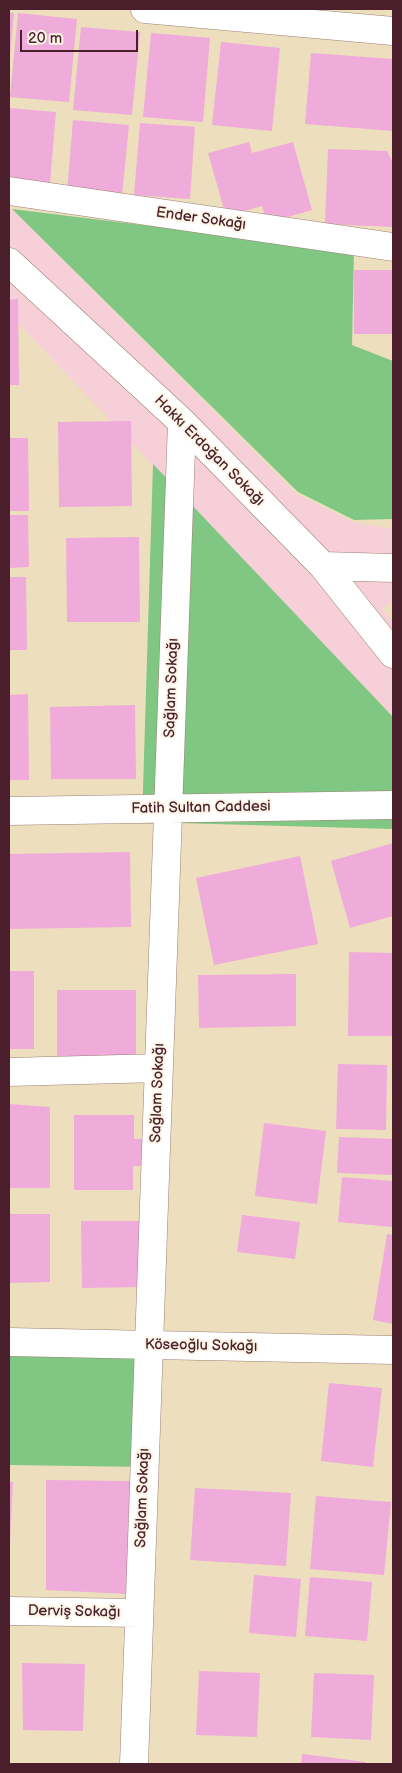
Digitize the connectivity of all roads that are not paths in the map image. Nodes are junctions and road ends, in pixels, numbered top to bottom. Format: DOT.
graph roads {
  1 [pos="145,9"];
  2 [pos="393,31"];
  3 [pos="9,191"];
  4 [pos="393,247"];
  5 [pos="9,262"];
  6 [pos="182,422"];
  7 [pos="323,566"];
  8 [pos="393,568"];
  9 [pos="393,654"];
  10 [pos="393,805"];
  11 [pos="168,809"];
  12 [pos="9,811"];
  13 [pos="159,1068"];
  14 [pos="9,1072"];
  15 [pos="9,1342"];
  16 [pos="148,1345"];
  17 [pos="393,1350"];
  18 [pos="9,1611"];
  19 [pos="139,1613"];
  20 [pos="134,1764"];
  1 -- 2 [label="street"];
  3 -- 4 [label="street, Ender Sokağı"];
  5 -- 6 [label="street, Hakkı Erdoğan Sokağı"];
  6 -- 7 [label="street, Hakkı Erdoğan Sokağı"];
  6 -- 11 [label="street, Sağlam Sokağı"];
  7 -- 8 [label="street"];
  7 -- 9 [label="street, Hakkı Erdoğan Sokağı"];
  10 -- 11 [label="street, Fatih Sultan Caddesi"];
  11 -- 12 [label="street, Fatih Sultan Caddesi"];
  11 -- 13 [label="street, Sağlam Sokağı"];
  13 -- 14 [label="street"];
  13 -- 16 [label="street, Sağlam Sokağı"];
  15 -- 16 [label="street, Köseoğlu Sokağı"];
  16 -- 17 [label="street, Köseoğlu Sokağı"];
  16 -- 19 [label="street, Sağlam Sokağı"];
  18 -- 19 [label="street, Derviş Sokağı"];
  19 -- 20 [label="street, Sağlam Sokağı"];
}
